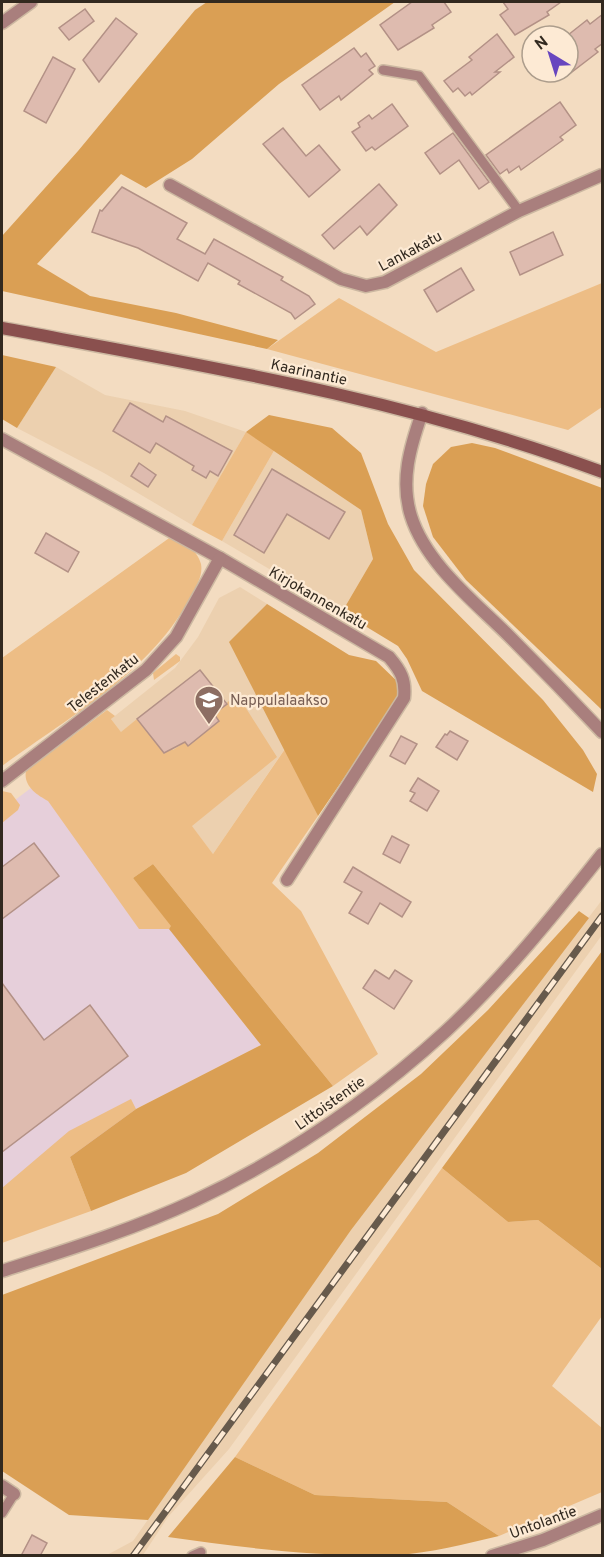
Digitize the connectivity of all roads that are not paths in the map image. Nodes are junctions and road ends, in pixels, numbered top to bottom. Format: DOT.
graph roads {
  1 [pos="31,2"];
  2 [pos="2,23"];
  3 [pos="383,70"];
  4 [pos="603,174"];
  5 [pos="170,185"];
  6 [pos="519,211"];
  7 [pos="2,328"];
  8 [pos="422,413"];
  9 [pos="2,439"];
  10 [pos="603,472"];
  11 [pos="220,558"];
  12 [pos="603,732"];
  13 [pos="2,781"];
  14 [pos="603,854"];
  15 [pos="287,880"];
  16 [pos="2,1271"];
  17 [pos="2,1486"];
  18 [pos="14,1494"];
  19 [pos="2,1514"];
  20 [pos="603,1515"];
  21 [pos="492,1556"];
  1 -- 2 [label="street"];
  3 -- 6 [label="lane"];
  4 -- 6 [label="street, Lankakatu"];
  5 -- 6 [label="street, Lankakatu"];
  7 -- 8 [label="main road, Kaarinantie"];
  8 -- 10 [label="main road, Kaarinantie"];
  8 -- 12 [label="street"];
  9 -- 11 [label="street, Kirjokannenkatu"];
  11 -- 13 [label="street, Telestenkatu"];
  11 -- 15 [label="street, Kirjokannenkatu"];
  14 -- 16 [label="street, Littoistentie"];
  17 -- 18 [label="street"];
  18 -- 19 [label="lane"];
  20 -- 21 [label="street, Untolantie"];
}
